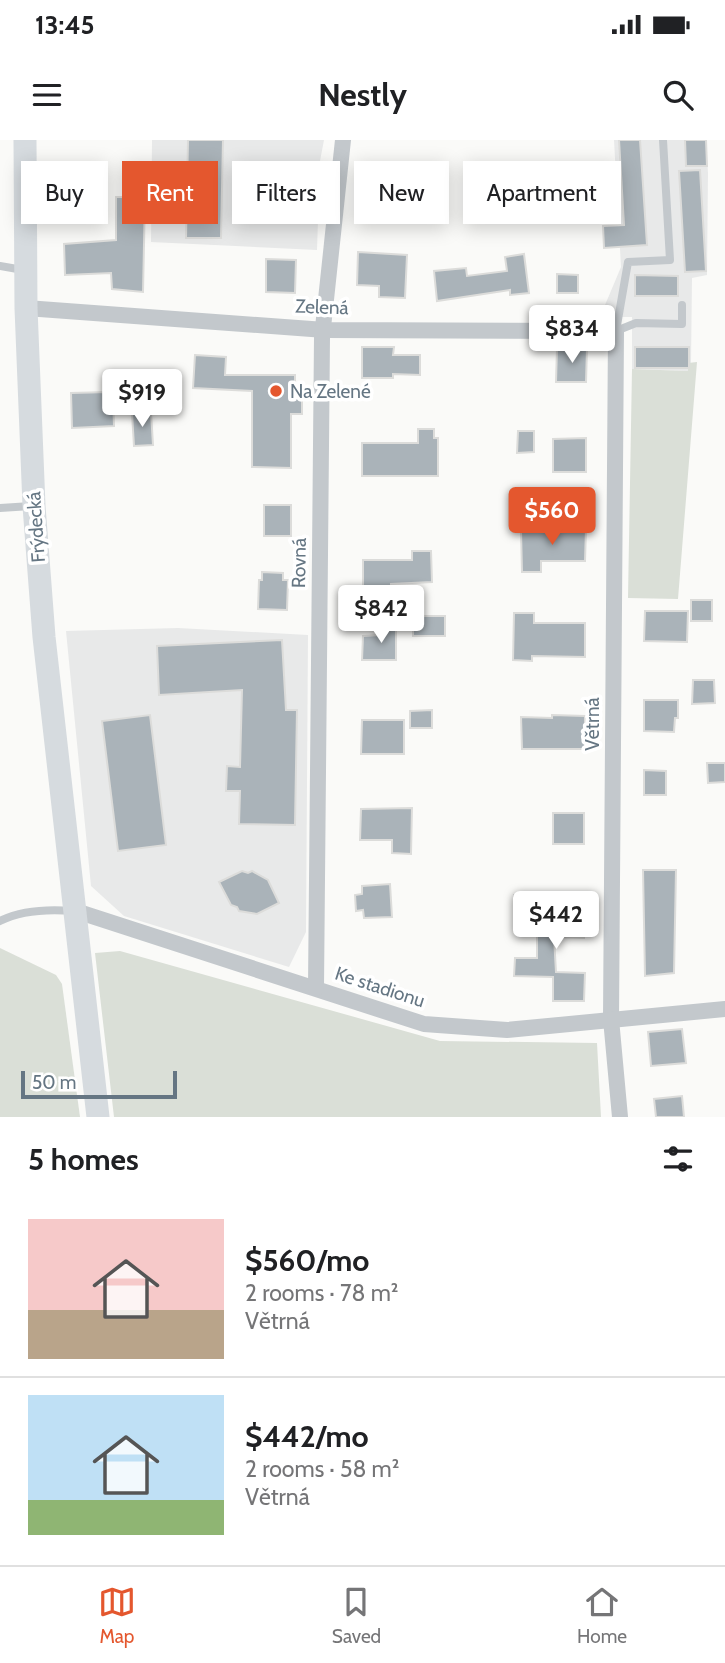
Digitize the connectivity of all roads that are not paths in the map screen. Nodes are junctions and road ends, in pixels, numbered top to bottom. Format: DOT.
graph roads {
  1 [pos="25,140"];
  2 [pos="343,140"];
  3 [pos="663,140"];
  4 [pos="0,266"];
  5 [pos="26,270"];
  6 [pos="682,305"];
  7 [pos="26,308"];
  8 [pos="325,330"];
  9 [pos="617,331"];
  10 [pos="34,506"];
  11 [pos="0,508"];
  12 [pos="76,911"];
  13 [pos="0,921"];
  14 [pos="316,988"];
  15 [pos="725,1009"];
  16 [pos="611,1019"];
  17 [pos="98,1117"];
  18 [pos="620,1117"];
  1 -- 5 [label="main road, Frýdecká"];
  2 -- 8 [label="street, Rovná"];
  3 -- 9 [label="lane"];
  4 -- 5 [label="lane"];
  5 -- 7 [label="main road, Frýdecká"];
  6 -- 9 [label="lane"];
  7 -- 8 [label="street, Zelená"];
  7 -- 10 [label="main road, Frýdecká"];
  8 -- 9 [label="street, Zelená"];
  8 -- 14 [label="street, Rovná"];
  9 -- 16 [label="street, Větrná"];
  10 -- 11 [label="lane"];
  10 -- 12 [label="main road, Frýdecká"];
  12 -- 13 [label="lane"];
  12 -- 14 [label="street, Ke stadionu"];
  12 -- 17 [label="main road, Frýdecká"];
  14 -- 16 [label="street, Ke stadionu"];
  15 -- 16 [label="street, Ke stadionu"];
  16 -- 18 [label="street, Větrná"];
}
